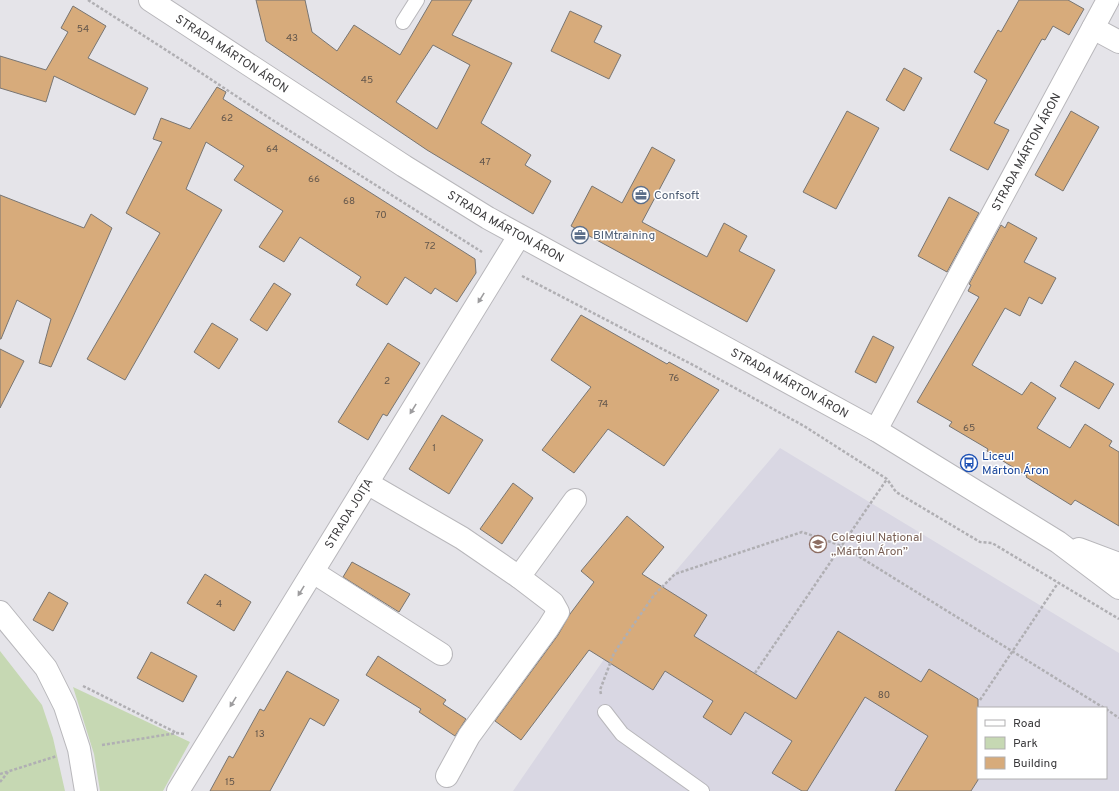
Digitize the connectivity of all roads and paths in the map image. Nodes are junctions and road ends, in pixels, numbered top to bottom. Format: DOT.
graph roads {
  1 [pos="88,0"];
  2 [pos="150,0"];
  3 [pos="417,0"];
  4 [pos="1108,0"];
  5 [pos="403,22"];
  6 [pos="1093,28"];
  7 [pos="1119,42"];
  8 [pos="519,236"];
  9 [pos="501,265"];
  10 [pos="876,430"];
  11 [pos="887,479"];
  12 [pos="367,483"];
  13 [pos="575,500"];
  14 [pos="1058,542"];
  15 [pos="842,546"];
  16 [pos="1119,564"];
  17 [pos="312,572"];
  18 [pos="519,577"];
  19 [pos="1058,582"];
  20 [pos="1119,588"];
  21 [pos="0,612"];
  22 [pos="1119,619"];
  23 [pos="1012,651"];
  24 [pos="441,654"];
  25 [pos="755,673"];
  26 [pos="81,685"];
  27 [pos="980,700"];
  28 [pos="1102,707"];
  29 [pos="1107,710"];
  30 [pos="605,712"];
  31 [pos="1119,718"];
  32 [pos="177,733"];
  33 [pos="8,772"];
  34 [pos="447,776"];
  35 [pos="0,782"];
  36 [pos="86,791"];
  37 [pos="178,791"];
  38 [pos="702,791"];
  1 -- 9 [label="path"];
  2 -- 8 [label="street, STRADA MÁRTON ÁRON"];
  3 -- 5 [label="lane"];
  4 -- 6 [label="street, STRADA MÁRTON ÁRON"];
  6 -- 7 [label="street"];
  6 -- 10 [label="street, STRADA MÁRTON ÁRON"];
  8 -- 9 [label="street, STRADA JOIȚA"];
  8 -- 10 [label="street, STRADA MÁRTON ÁRON"];
  9 -- 11 [label="path"];
  9 -- 12 [label="street, STRADA JOIȚA, one-way"];
  10 -- 14 [label="street, STRADA MÁRTON ÁRON"];
  11 -- 15 [label="path"];
  11 -- 19 [label="path"];
  12 -- 17 [label="street, STRADA JOIȚA"];
  12 -- 18 [label="street"];
  13 -- 18 [label="street"];
  14 -- 16 [label="street, STRADA MÁRTON ÁRON"];
  14 -- 20 [label="street, STRADA MÁRTON ÁRON"];
  15 -- 23 [label="path"];
  15 -- 25 [label="path"];
  15 -- 30 [label="path"];
  17 -- 24 [label="street"];
  17 -- 37 [label="street, STRADA JOIȚA, one-way"];
  18 -- 34 [label="street"];
  19 -- 22 [label="path"];
  19 -- 23 [label="path"];
  21 -- 36 [label="street"];
  23 -- 27 [label="path"];
  23 -- 28 [label="path"];
  26 -- 32 [label="path"];
  29 -- 31 [label="path"];
  30 -- 38 [label="lane"];
  33 -- 35 [label="path"];
}
